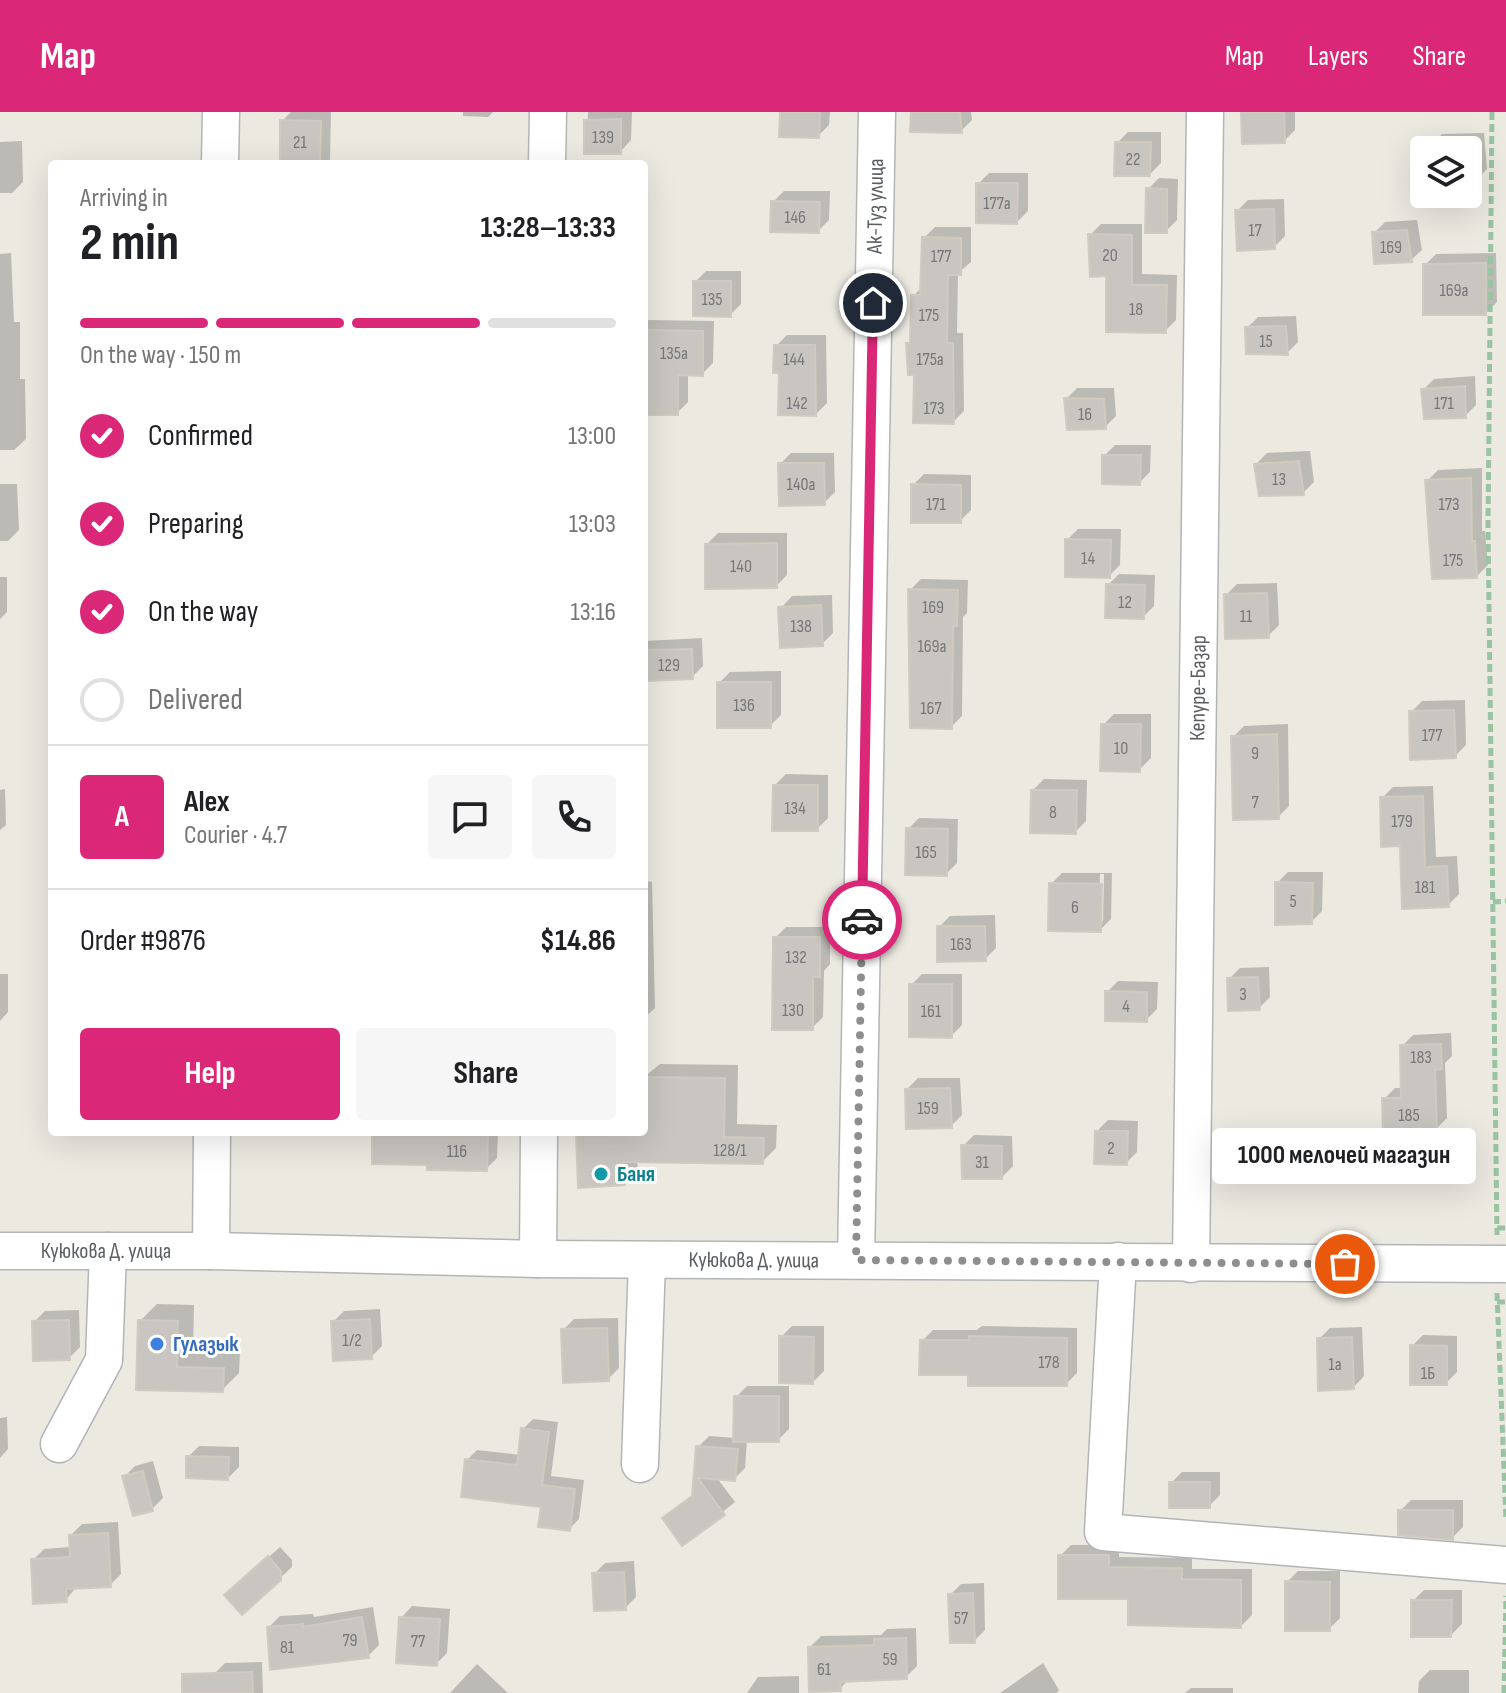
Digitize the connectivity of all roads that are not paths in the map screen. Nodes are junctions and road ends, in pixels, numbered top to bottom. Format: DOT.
graph roads {
  1 [pos="221,112"];
  2 [pos="548,112"];
  3 [pos="877,112"];
  4 [pos="1205,112"];
  5 [pos="220,160"];
  6 [pos="547,160"];
  7 [pos="212,1136"];
  8 [pos="539,1136"];
  9 [pos="0,1251"];
  10 [pos="108,1251"];
  11 [pos="211,1251"];
  12 [pos="538,1259"];
  13 [pos="647,1260"];
  14 [pos="856,1260"];
  15 [pos="1118,1261"];
  16 [pos="1191,1264"];
  17 [pos="1502,1264"];
  18 [pos="59,1444"];
  19 [pos="640,1464"];
  20 [pos="1506,1565"];
  1 -- 5 [label="street"];
  2 -- 6 [label="street"];
  3 -- 14 [label="street, Ак-Туз улица"];
  4 -- 16 [label="street, Кепуре-Базар"];
  7 -- 11 [label="street"];
  8 -- 12 [label="street"];
  9 -- 10 [label="street, Куюкова Д. улица"];
  10 -- 11 [label="street, Куюкова Д. улица"];
  10 -- 18 [label="street"];
  11 -- 12 [label="street, Куюкова Д. улица"];
  12 -- 13 [label="street, Куюкова Д. улица"];
  13 -- 14 [label="street, Куюкова Д. улица"];
  13 -- 19 [label="street"];
  14 -- 15 [label="street, Куюкова Д. улица"];
  15 -- 16 [label="street, Куюкова Д. улица"];
  15 -- 20 [label="street"];
  16 -- 17 [label="street, Куюкова Д. улица"];
}
